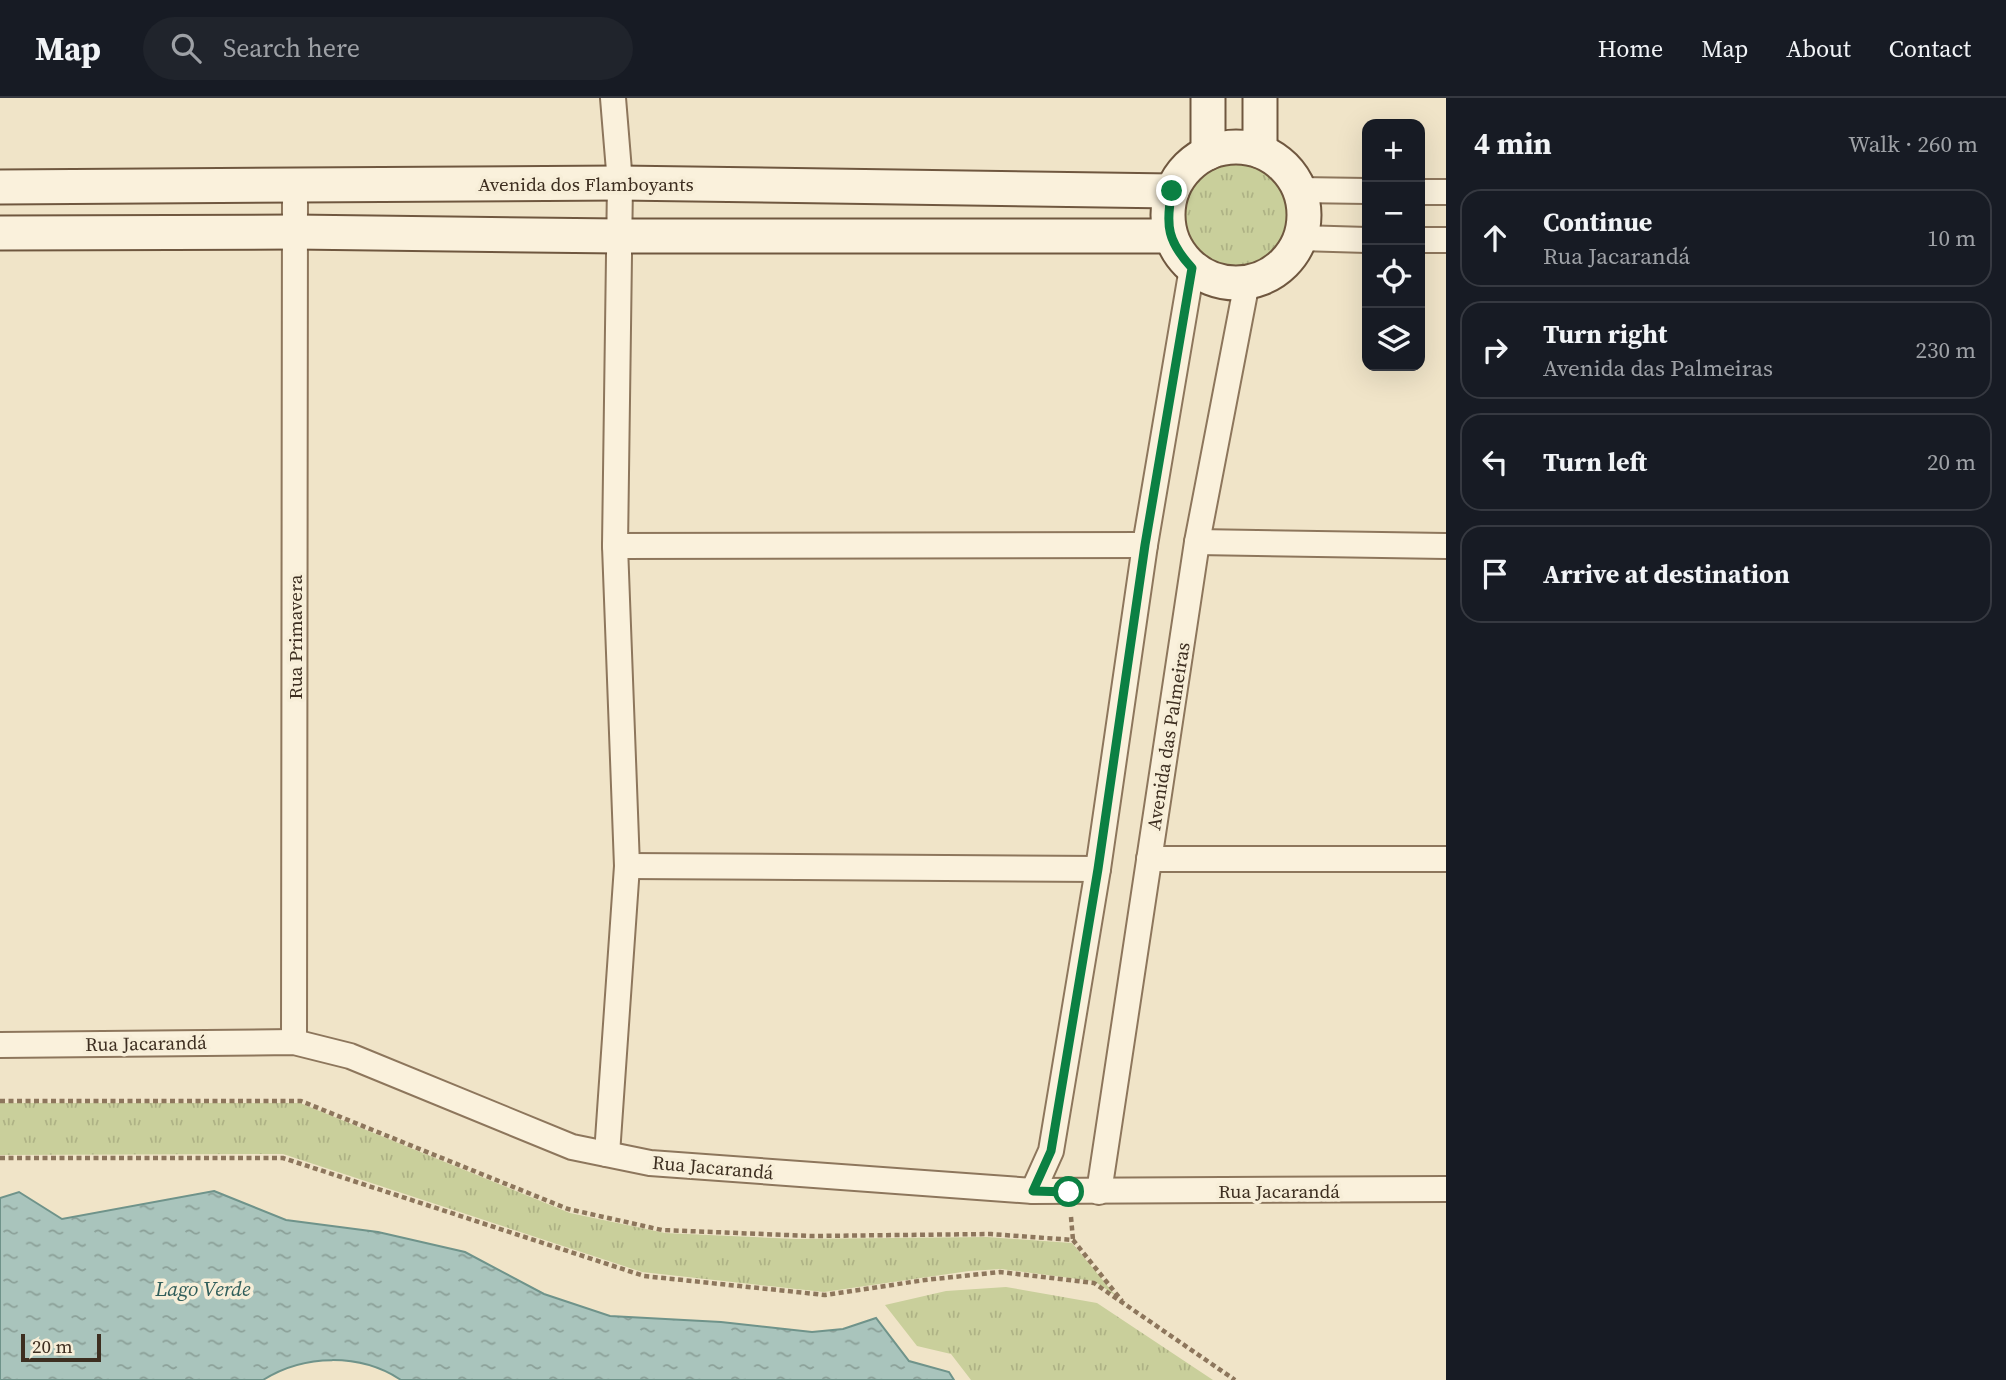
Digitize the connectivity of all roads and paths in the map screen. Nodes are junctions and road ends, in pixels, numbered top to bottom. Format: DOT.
graph roads {
  1 [pos="613,98"];
  2 [pos="1208,98"];
  3 [pos="1260,98"];
  4 [pos="1260,151"];
  5 [pos="1208,153"];
  6 [pos="620,183"];
  7 [pos="295,185"];
  8 [pos="0,187"];
  9 [pos="1299,190"];
  10 [pos="1172,191"];
  11 [pos="1362,191"];
  12 [pos="1425,192"];
  13 [pos="1446,192"];
  14 [pos="295,232"];
  15 [pos="0,233"];
  16 [pos="619,236"];
  17 [pos="1171,236"];
  18 [pos="1300,238"];
  19 [pos="1362,240"];
  20 [pos="1425,240"];
  21 [pos="1446,240"];
  22 [pos="1192,268"];
  23 [pos="1247,282"];
  24 [pos="1198,542"];
  25 [pos="1145,545"];
  26 [pos="615,546"];
  27 [pos="1446,546"];
  28 [pos="1149,859"];
  29 [pos="1446,859"];
  30 [pos="627,866"];
  31 [pos="1098,869"];
  32 [pos="294,1042"];
  33 [pos="0,1045"];
  34 [pos="0,1101"];
  35 [pos="607,1154"];
  36 [pos="0,1158"];
  37 [pos="1446,1189"];
  38 [pos="1033,1191"];
  39 [pos="1099,1192"];
  40 [pos="1127,1306"];
  41 [pos="1235,1380"];
  1 -- 6 [label="street"];
  2 -- 5 [label="street"];
  3 -- 4 [label="street"];
  4 -- 5 [label="street"];
  4 -- 9 [label="street"];
  5 -- 10 [label="street"];
  6 -- 7 [label="street, Avenida dos Flamboyants"];
  6 -- 10 [label="street, Avenida dos Flamboyants"];
  6 -- 16 [label="street"];
  7 -- 8 [label="street, Avenida dos Flamboyants"];
  7 -- 14 [label="street, Rua Primavera"];
  9 -- 11 [label="street"];
  9 -- 18 [label="street"];
  10 -- 17 [label="street"];
  12 -- 13 [label="street"];
  14 -- 15 [label="street"];
  14 -- 16 [label="street"];
  14 -- 32 [label="street, Rua Primavera"];
  16 -- 17 [label="street"];
  16 -- 26 [label="street"];
  17 -- 22 [label="street"];
  18 -- 19 [label="street"];
  18 -- 23 [label="street"];
  20 -- 21 [label="street"];
  22 -- 23 [label="street"];
  22 -- 25 [label="street"];
  23 -- 24 [label="street, Avenida das Palmeiras"];
  24 -- 27 [label="street"];
  24 -- 28 [label="street, Avenida das Palmeiras"];
  25 -- 26 [label="street"];
  25 -- 31 [label="street"];
  26 -- 30 [label="street"];
  28 -- 29 [label="street"];
  28 -- 39 [label="street, Avenida das Palmeiras"];
  30 -- 31 [label="street"];
  30 -- 35 [label="street"];
  31 -- 38 [label="street"];
  32 -- 33 [label="street, Rua Jacarandá"];
  32 -- 35 [label="street, Rua Jacarandá"];
  34 -- 40 [label="path"];
  35 -- 38 [label="street, Rua Jacarandá"];
  36 -- 40 [label="path"];
  37 -- 39 [label="street, Rua Jacarandá"];
  38 -- 39 [label="street, Rua Jacarandá"];
  40 -- 41 [label="path"];
}
